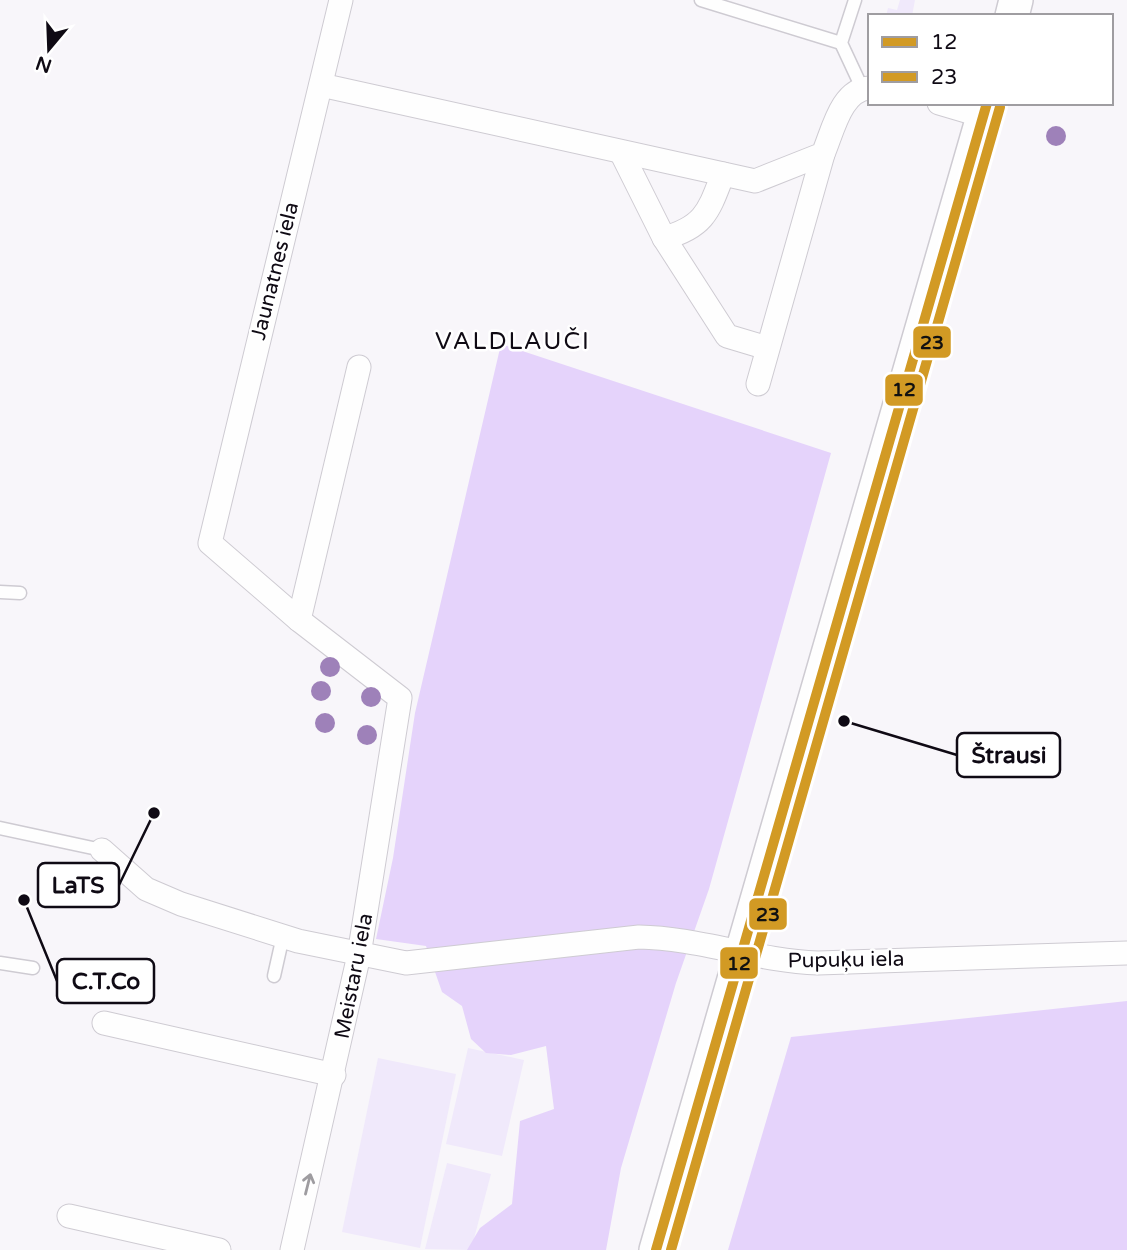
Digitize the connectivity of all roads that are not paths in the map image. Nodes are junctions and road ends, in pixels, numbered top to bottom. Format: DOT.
graph roads {
  1 [pos="341,0"];
  2 [pos="701,0"];
  3 [pos="855,0"];
  4 [pos="841,43"];
  5 [pos="321,85"];
  6 [pos="866,88"];
  7 [pos="952,105"];
  8 [pos="985,110"];
  9 [pos="621,152"];
  10 [pos="823,154"];
  11 [pos="723,174"];
  12 [pos="664,238"];
  13 [pos="767,348"];
  14 [pos="359,367"];
  15 [pos="758,384"];
  16 [pos="0,592"];
  17 [pos="20,593"];
  18 [pos="299,620"];
  19 [pos="0,828"];
  20 [pos="103,850"];
  21 [pos="283,936"];
  22 [pos="742,953"];
  23 [pos="1127,953"];
  24 [pos="359,955"];
  25 [pos="0,963"];
  26 [pos="33,968"];
  27 [pos="274,975"];
  28 [pos="104,1023"];
  29 [pos="334,1075"];
  30 [pos="69,1216"];
  31 [pos="219,1250"];
  32 [pos="292,1250"];
  33 [pos="656,1250"];
  1 -- 5 [label="street, Jaunatnes iela"];
  2 -- 4 [label="lane"];
  3 -- 4 [label="lane"];
  4 -- 6 [label="lane"];
  5 -- 9 [label="street"];
  5 -- 18 [label="street, Jaunatnes iela"];
  6 -- 10 [label="street"];
  7 -- 8 [label="street"];
  8 -- 22 [label="main road"];
  9 -- 11 [label="street"];
  9 -- 12 [label="street"];
  10 -- 11 [label="street"];
  10 -- 13 [label="street"];
  11 -- 12 [label="street"];
  12 -- 13 [label="street"];
  13 -- 15 [label="street"];
  14 -- 18 [label="street"];
  16 -- 17 [label="lane"];
  18 -- 24 [label="street, Meistaru iela"];
  19 -- 20 [label="lane"];
  20 -- 21 [label="street, Pupuķu iela"];
  21 -- 24 [label="street, Pupuķu iela"];
  21 -- 27 [label="lane"];
  22 -- 23 [label="street, Pupuķu iela"];
  22 -- 24 [label="street, Pupuķu iela"];
  22 -- 33 [label="main road"];
  24 -- 29 [label="street, Meistaru iela"];
  25 -- 26 [label="lane"];
  28 -- 29 [label="street"];
  32 -- 29 [label="street, Meistaru iela, one-way"];
  30 -- 31 [label="street"];
}
